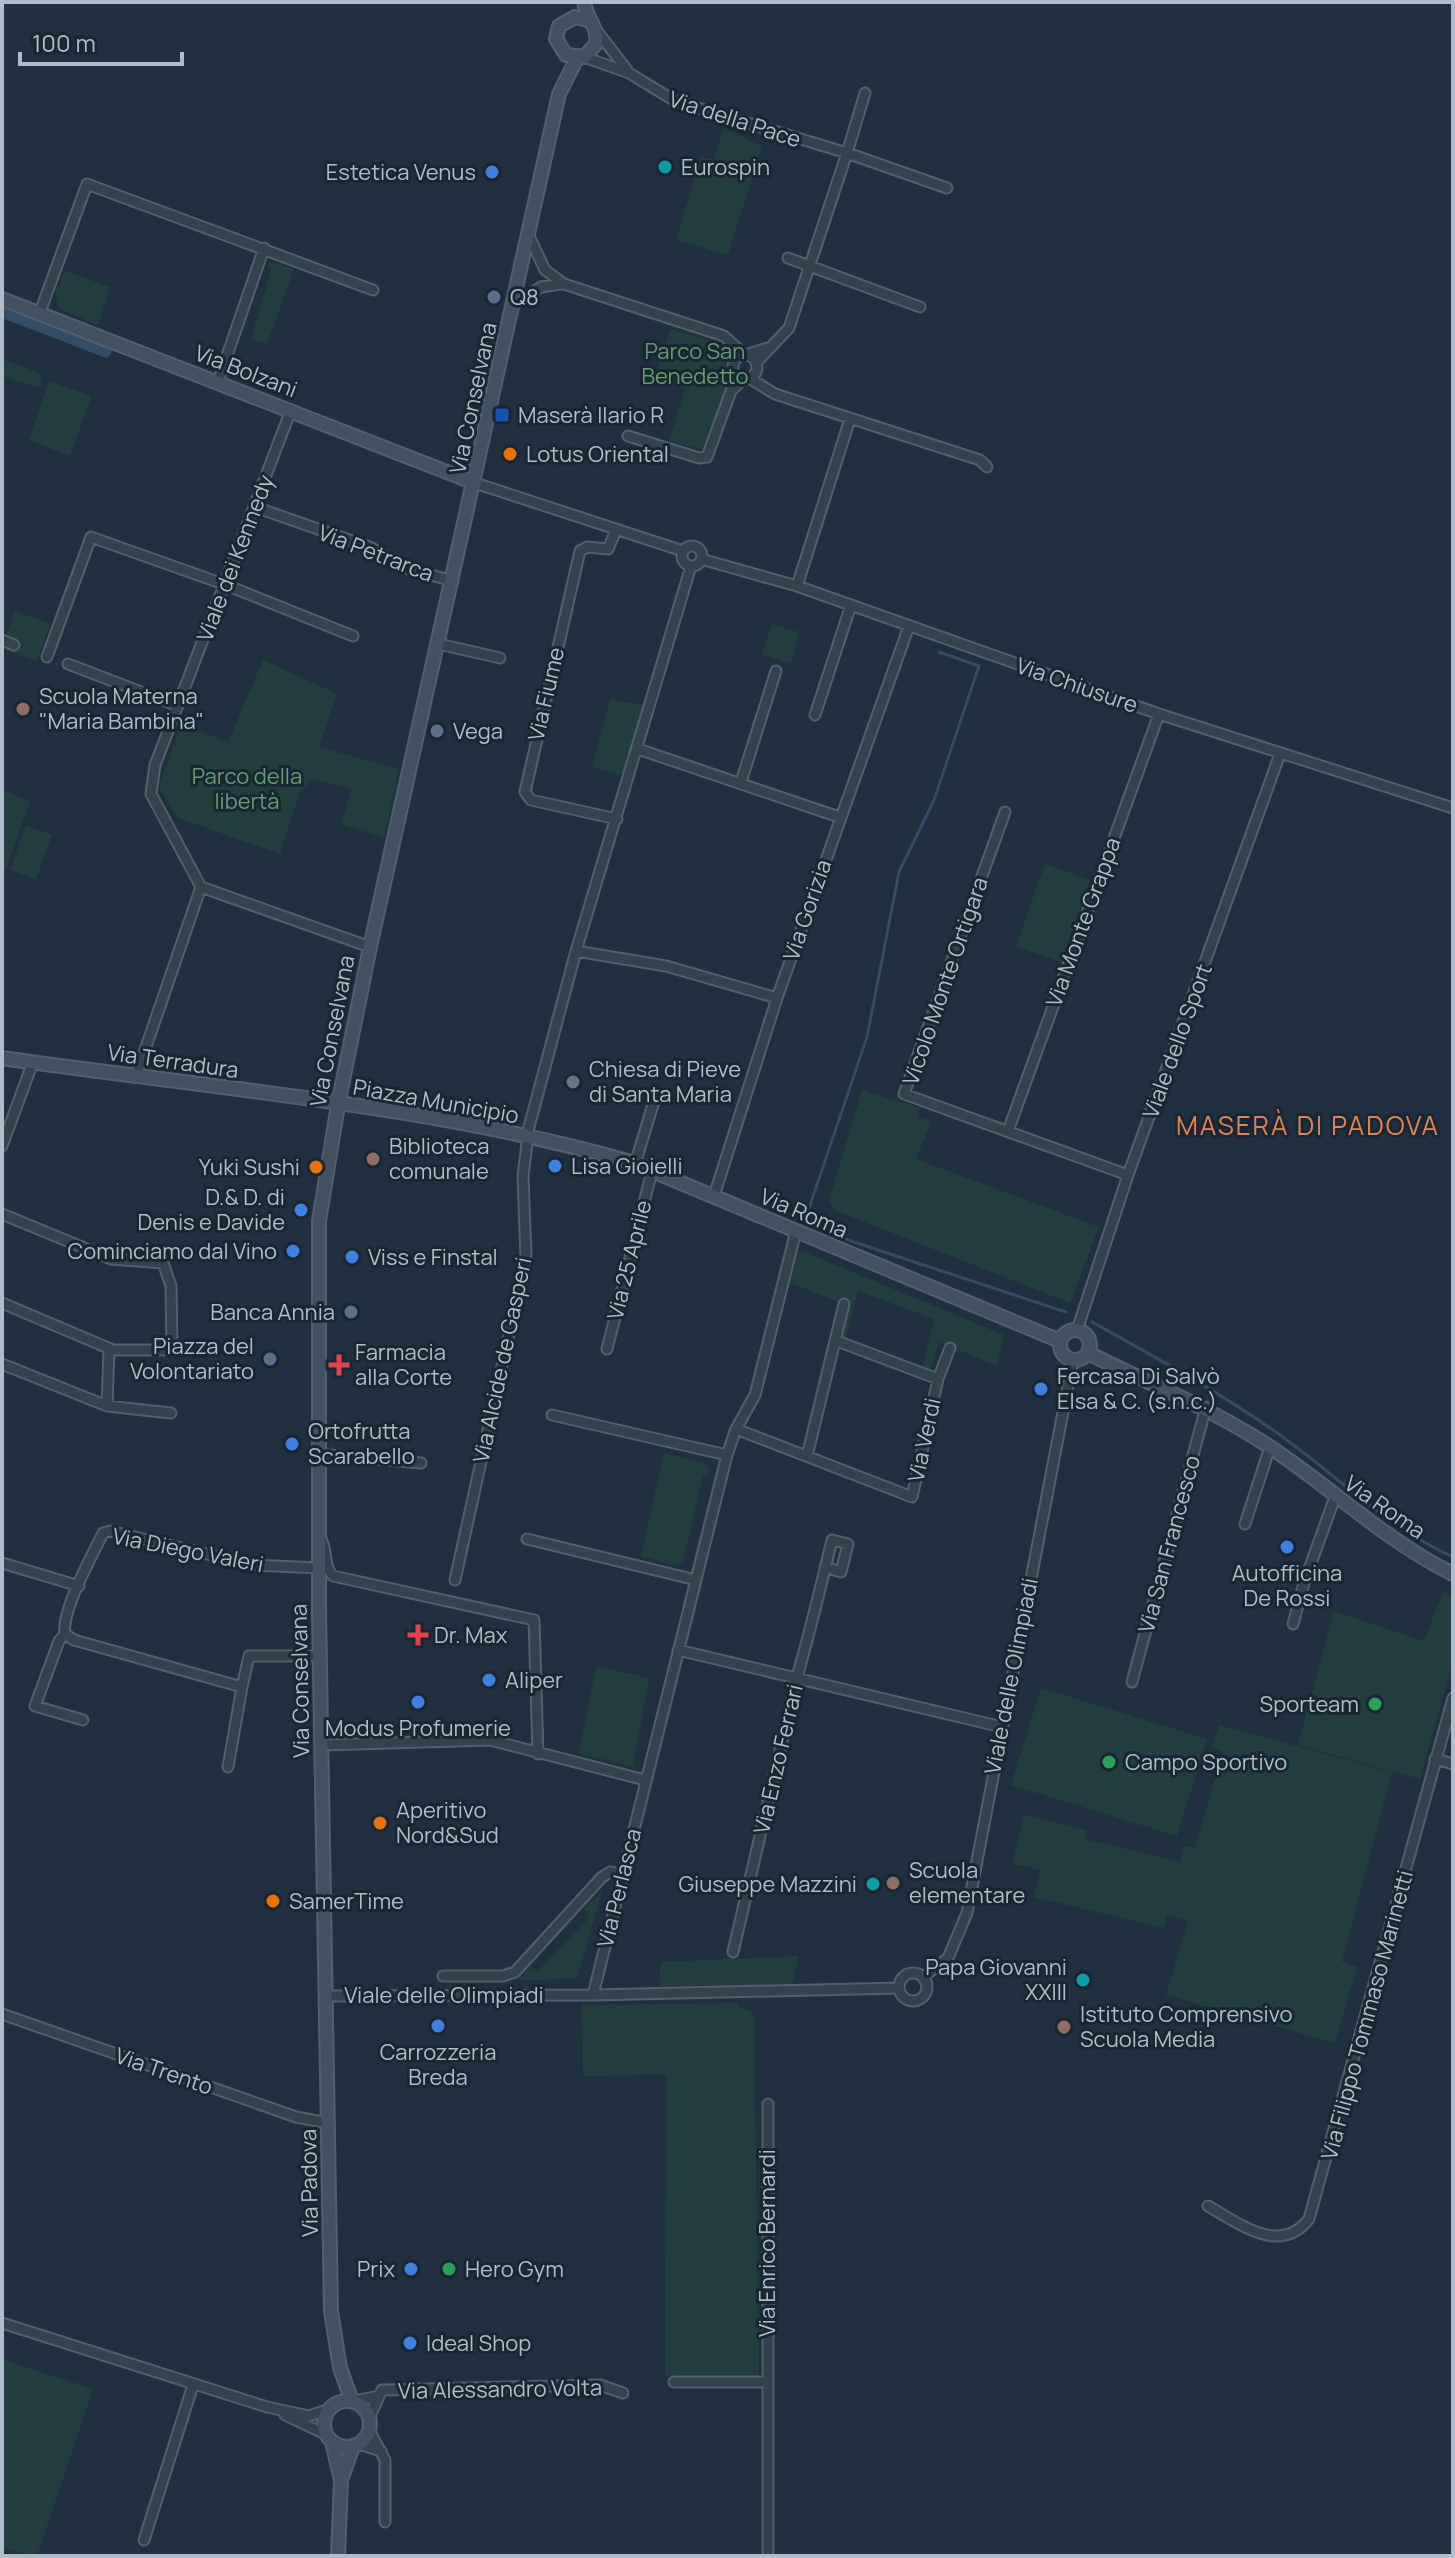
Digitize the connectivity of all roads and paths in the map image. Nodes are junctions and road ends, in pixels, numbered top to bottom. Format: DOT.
graph roads {
  1 [pos="575,2"];
  2 [pos="584,2"];
  3 [pos="569,18"];
  4 [pos="592,25"];
  5 [pos="562,52"];
  6 [pos="581,57"];
  7 [pos="629,73"];
  8 [pos="865,93"];
  9 [pos="559,94"];
  10 [pos="847,153"];
  11 [pos="947,188"];
  12 [pos="529,236"];
  13 [pos="264,248"];
  14 [pos="788,258"];
  15 [pos="811,265"];
  16 [pos="564,284"];
  17 [pos="373,290"];
  18 [pos="2,299"];
  19 [pos="513,305"];
  20 [pos="920,307"];
  21 [pos="40,312"];
  22 [pos="724,336"];
  23 [pos="771,347"];
  24 [pos="745,355"];
  25 [pos="734,367"];
  26 [pos="751,373"];
  27 [pos="218,382"];
  28 [pos="731,391"];
  29 [pos="291,410"];
  30 [pos="850,419"];
  31 [pos="628,436"];
  32 [pos="987,467"];
  33 [pos="475,483"];
  34 [pos="255,507"];
  35 [pos="616,530"];
  36 [pos="683,551"];
  37 [pos="701,559"];
  38 [pos="691,566"];
  39 [pos="453,581"];
  40 [pos="226,585"];
  41 [pos="797,586"];
  42 [pos="851,605"];
  43 [pos="909,626"];
  44 [pos="353,636"];
  45 [pos="2,640"];
  46 [pos="439,644"];
  47 [pos="14,645"];
  48 [pos="47,657"];
  49 [pos="500,658"];
  50 [pos="68,664"];
  51 [pos="776,671"];
  52 [pos="178,706"];
  53 [pos="1159,714"];
  54 [pos="815,715"];
  55 [pos="638,749"];
  56 [pos="1280,754"];
  57 [pos="741,782"];
  58 [pos="1453,808"];
  59 [pos="1005,812"];
  60 [pos="839,817"];
  61 [pos="617,819"];
  62 [pos="201,887"];
  63 [pos="370,947"];
  64 [pos="576,951"];
  65 [pos="777,998"];
  66 [pos="2,1058"];
  67 [pos="33,1062"];
  68 [pos="136,1076"];
  69 [pos="655,1098"];
  70 [pos="338,1105"];
  71 [pos="1008,1131"];
  72 [pos="528,1137"];
  73 [pos="2,1146"];
  74 [pos="635,1164"];
  75 [pos="652,1171"];
  76 [pos="1128,1175"];
  77 [pos="714,1196"];
  78 [pos="2,1214"];
  79 [pos="796,1231"];
  80 [pos="2,1303"];
  81 [pos="844,1304"];
  82 [pos="1077,1330"];
  83 [pos="837,1341"];
  84 [pos="1060,1341"];
  85 [pos="950,1348"];
  86 [pos="109,1349"];
  87 [pos="607,1349"];
  88 [pos="1088,1353"];
  89 [pos="1073,1360"];
  90 [pos="2,1364"];
  91 [pos="938,1379"];
  92 [pos="107,1406"];
  93 [pos="1206,1407"];
  94 [pos="171,1413"];
  95 [pos="552,1415"];
  96 [pos="736,1429"];
  97 [pos="1270,1447"];
  98 [pos="317,1454"];
  99 [pos="727,1455"];
  100 [pos="807,1456"];
  101 [pos="421,1463"];
  102 [pos="1335,1497"];
  103 [pos="1245,1524"];
  104 [pos="318,1534"];
  105 [pos="527,1539"];
  106 [pos="2,1563"];
  107 [pos="825,1567"];
  108 [pos="318,1568"];
  109 [pos="1453,1574"];
  110 [pos="455,1580"];
  111 [pos="696,1580"];
  112 [pos="79,1586"];
  113 [pos="1293,1624"];
  114 [pos="65,1634"];
  115 [pos="678,1650"];
  116 [pos="320,1656"];
  117 [pos="797,1677"];
  118 [pos="1132,1682"];
  119 [pos="242,1687"];
  120 [pos="1453,1698"];
  121 [pos="83,1720"];
  122 [pos="1002,1727"];
  123 [pos="322,1745"];
  124 [pos="538,1754"];
  125 [pos="1435,1759"];
  126 [pos="1453,1764"];
  127 [pos="228,1767"];
  128 [pos="645,1780"];
  129 [pos="622,1874"];
  130 [pos="598,1886"];
  131 [pos="619,1887"];
  132 [pos="733,1952"];
  133 [pos="443,1976"];
  134 [pos="923,1977"];
  135 [pos="899,1988"];
  136 [pos="593,1995"];
  137 [pos="325,1996"];
  138 [pos="2,2014"];
  139 [pos="768,2104"];
  140 [pos="328,2123"];
  141 [pos="1208,2206"];
  142 [pos="2,2323"];
  143 [pos="340,2368"];
  144 [pos="674,2382"];
  145 [pos="766,2382"];
  146 [pos="193,2385"];
  147 [pos="623,2393"];
  148 [pos="379,2396"];
  149 [pos="353,2401"];
  150 [pos="267,2407"];
  151 [pos="330,2408"];
  152 [pos="369,2424"];
  153 [pos="329,2438"];
  154 [pos="356,2445"];
  155 [pos="381,2451"];
  156 [pos="341,2480"];
  157 [pos="385,2522"];
  158 [pos="144,2540"];
  159 [pos="338,2556"];
  160 [pos="768,2556"];
  1 -- 3 [label="main road"];
  2 -- 4 [label="main road"];
  3 -- 4 [label="main road"];
  3 -- 5 [label="main road"];
  4 -- 6 [label="main road"];
  4 -- 7 [label="street"];
  5 -- 6 [label="main road"];
  5 -- 9 [label="main road, Via Conselvana"];
  6 -- 7 [label="street, Via della Pace"];
  6 -- 9 [label="main road, Via Conselvana"];
  7 -- 10 [label="street, Via della Pace"];
  8 -- 10 [label="street"];
  9 -- 12 [label="main road, Via Conselvana"];
  10 -- 11 [label="street, Via della Pace"];
  10 -- 15 [label="street"];
  12 -- 16 [label="street"];
  12 -- 19 [label="main road, Via Conselvana"];
  13 -- 17 [label="street"];
  13 -- 21 [label="street"];
  13 -- 27 [label="street"];
  14 -- 15 [label="street"];
  15 -- 20 [label="street"];
  15 -- 23 [label="street"];
  16 -- 19 [label="street"];
  16 -- 22 [label="street"];
  18 -- 21 [label="main road, Via Bolzani"];
  19 -- 33 [label="main road, Via Conselvana"];
  21 -- 27 [label="main road, Via Bolzani"];
  22 -- 24 [label="street"];
  22 -- 25 [label="street"];
  23 -- 24 [label="street"];
  23 -- 26 [label="street"];
  24 -- 25 [label="street"];
  24 -- 26 [label="street"];
  25 -- 26 [label="street"];
  25 -- 28 [label="street"];
  26 -- 28 [label="street"];
  26 -- 30 [label="street"];
  27 -- 29 [label="main road, Via Bolzani"];
  28 -- 31 [label="street"];
  29 -- 33 [label="main road, Via Bolzani"];
  29 -- 34 [label="street, Viale dei Kennedy"];
  30 -- 32 [label="street"];
  30 -- 41 [label="street"];
  33 -- 35 [label="street, Via Chiusure"];
  33 -- 39 [label="main road, Via Conselvana"];
  34 -- 39 [label="street, Via Petrarca"];
  34 -- 40 [label="street, Viale dei Kennedy"];
  35 -- 36 [label="street, Via Chiusure"];
  35 -- 61 [label="street, Via Fiume"];
  36 -- 37 [label="street, Via Chiusure"];
  36 -- 38 [label="street"];
  37 -- 38 [label="street"];
  37 -- 41 [label="street, Via Chiusure"];
  38 -- 55 [label="street"];
  39 -- 46 [label="main road, Via Conselvana"];
  40 -- 44 [label="street"];
  40 -- 48 [label="street"];
  40 -- 52 [label="street, Viale dei Kennedy"];
  41 -- 42 [label="street, Via Chiusure"];
  42 -- 43 [label="street, Via Chiusure"];
  42 -- 54 [label="street"];
  43 -- 53 [label="street, Via Chiusure"];
  43 -- 60 [label="street, Via Gorizia"];
  45 -- 47 [label="street"];
  46 -- 49 [label="street"];
  46 -- 63 [label="main road, Via Conselvana"];
  50 -- 52 [label="street"];
  51 -- 57 [label="street"];
  52 -- 62 [label="street, Viale dei Kennedy"];
  53 -- 56 [label="street, Via Chiusure"];
  53 -- 71 [label="street, Via Monte Grappa"];
  55 -- 57 [label="street"];
  55 -- 61 [label="street"];
  56 -- 58 [label="street, Via Chiusure"];
  56 -- 76 [label="street, Viale dello Sport"];
  57 -- 60 [label="street"];
  59 -- 71 [label="street, Vicolo Monte Ortigara"];
  60 -- 65 [label="street, Via Gorizia"];
  61 -- 64 [label="street"];
  62 -- 63 [label="street"];
  62 -- 68 [label="street"];
  63 -- 70 [label="main road, Via Conselvana"];
  64 -- 65 [label="street"];
  64 -- 72 [label="street"];
  65 -- 77 [label="street, Via Gorizia"];
  66 -- 67 [label="main road, Via Terradura"];
  67 -- 68 [label="main road, Via Terradura"];
  67 -- 73 [label="street"];
  68 -- 70 [label="main road, Via Terradura"];
  69 -- 74 [label="street"];
  70 -- 72 [label="main road, Piazza Municipio"];
  70 -- 98 [label="main road, Via Conselvana"];
  71 -- 76 [label="street"];
  72 -- 74 [label="main road, Via Roma"];
  72 -- 110 [label="street, Via Alcide de Gasperi"];
  74 -- 75 [label="main road, Via Roma"];
  75 -- 77 [label="main road, Via Roma"];
  75 -- 87 [label="street, Via 25 Aprile"];
  76 -- 82 [label="street, Viale dello Sport"];
  77 -- 79 [label="main road, Via Roma"];
  78 -- 86 [label="street"];
  79 -- 84 [label="main road, Via Roma"];
  79 -- 96 [label="street, Via Perlasca"];
  80 -- 86 [label="street"];
  81 -- 83 [label="street"];
  82 -- 84 [label="main road"];
  82 -- 88 [label="main road"];
  83 -- 91 [label="street, Via Verdi"];
  83 -- 100 [label="street"];
  84 -- 89 [label="main road"];
  85 -- 91 [label="street"];
  86 -- 92 [label="street"];
  88 -- 89 [label="main road"];
  88 -- 93 [label="main road, Via Roma"];
  89 -- 122 [label="street, Viale delle Olimpiadi"];
  90 -- 92 [label="street"];
  91 -- 100 [label="street, Via Verdi"];
  92 -- 94 [label="street"];
  93 -- 97 [label="main road, Via Roma"];
  93 -- 118 [label="street, Via San Francesco"];
  95 -- 99 [label="street"];
  96 -- 99 [label="street, Via Perlasca"];
  96 -- 100 [label="street, Via Verdi"];
  97 -- 102 [label="main road, Via Roma"];
  97 -- 103 [label="street"];
  98 -- 101 [label="street"];
  98 -- 104 [label="main road, Via Conselvana"];
  99 -- 111 [label="street, Via Perlasca"];
  102 -- 109 [label="main road, Via Roma"];
  102 -- 113 [label="street"];
  104 -- 108 [label="main road, Via Conselvana"];
  104 -- 124 [label="street"];
  105 -- 111 [label="street"];
  106 -- 112 [label="street"];
  107 -- 117 [label="street, Via Enzo Ferrari"];
  108 -- 112 [label="street, Via Diego Valeri"];
  108 -- 116 [label="main road, Via Conselvana"];
  111 -- 115 [label="street, Via Perlasca"];
  112 -- 114 [label="street, Via Diego Valeri"];
  114 -- 119 [label="street"];
  114 -- 121 [label="street, Via Diego Valeri"];
  115 -- 117 [label="street"];
  115 -- 128 [label="street, Via Perlasca"];
  116 -- 119 [label="street"];
  116 -- 123 [label="main road, Via Conselvana"];
  117 -- 122 [label="street"];
  117 -- 132 [label="street, Via Enzo Ferrari"];
  119 -- 127 [label="street"];
  120 -- 125 [label="street, Via Filippo Tommaso Marinetti"];
  122 -- 134 [label="street, Viale delle Olimpiadi"];
  123 -- 124 [label="street"];
  123 -- 137 [label="main road, Via Conselvana"];
  124 -- 128 [label="street"];
  125 -- 126 [label="street"];
  125 -- 141 [label="street, Via Filippo Tommaso Marinetti"];
  128 -- 129 [label="street, Via Perlasca"];
  129 -- 130 [label="street"];
  129 -- 131 [label="street, Via Perlasca"];
  130 -- 131 [label="street"];
  130 -- 133 [label="street"];
  131 -- 136 [label="street, Via Perlasca"];
  134 -- 135 [label="street"];
  134 -- 135 [label="street"];
  135 -- 136 [label="street, Viale delle Olimpiadi"];
  136 -- 137 [label="street, Viale delle Olimpiadi"];
  137 -- 140 [label="main road, Via Padova"];
  138 -- 140 [label="street, Via Trento"];
  139 -- 145 [label="street, Via Enrico Bernardi"];
  140 -- 143 [label="main road, Via Padova"];
  142 -- 146 [label="street"];
  143 -- 149 [label="main road, Via Padova"];
  143 -- 151 [label="main road, Via Padova"];
  144 -- 145 [label="street"];
  145 -- 160 [label="street, Via Enrico Bernardi"];
  146 -- 150 [label="street"];
  146 -- 158 [label="street"];
  147 -- 148 [label="street, Via Alessandro Volta"];
  148 -- 149 [label="street, Via Alessandro Volta"];
  148 -- 152 [label="street, Via Alessandro Volta"];
  149 -- 151 [label="main road"];
  149 -- 152 [label="main road"];
  150 -- 151 [label="street"];
  150 -- 153 [label="street"];
  151 -- 153 [label="main road"];
  152 -- 154 [label="main road"];
  152 -- 155 [label="street"];
  153 -- 154 [label="main road"];
  153 -- 156 [label="main road"];
  154 -- 155 [label="street"];
  154 -- 156 [label="main road"];
  155 -- 157 [label="street"];
  156 -- 159 [label="main road"];
}
